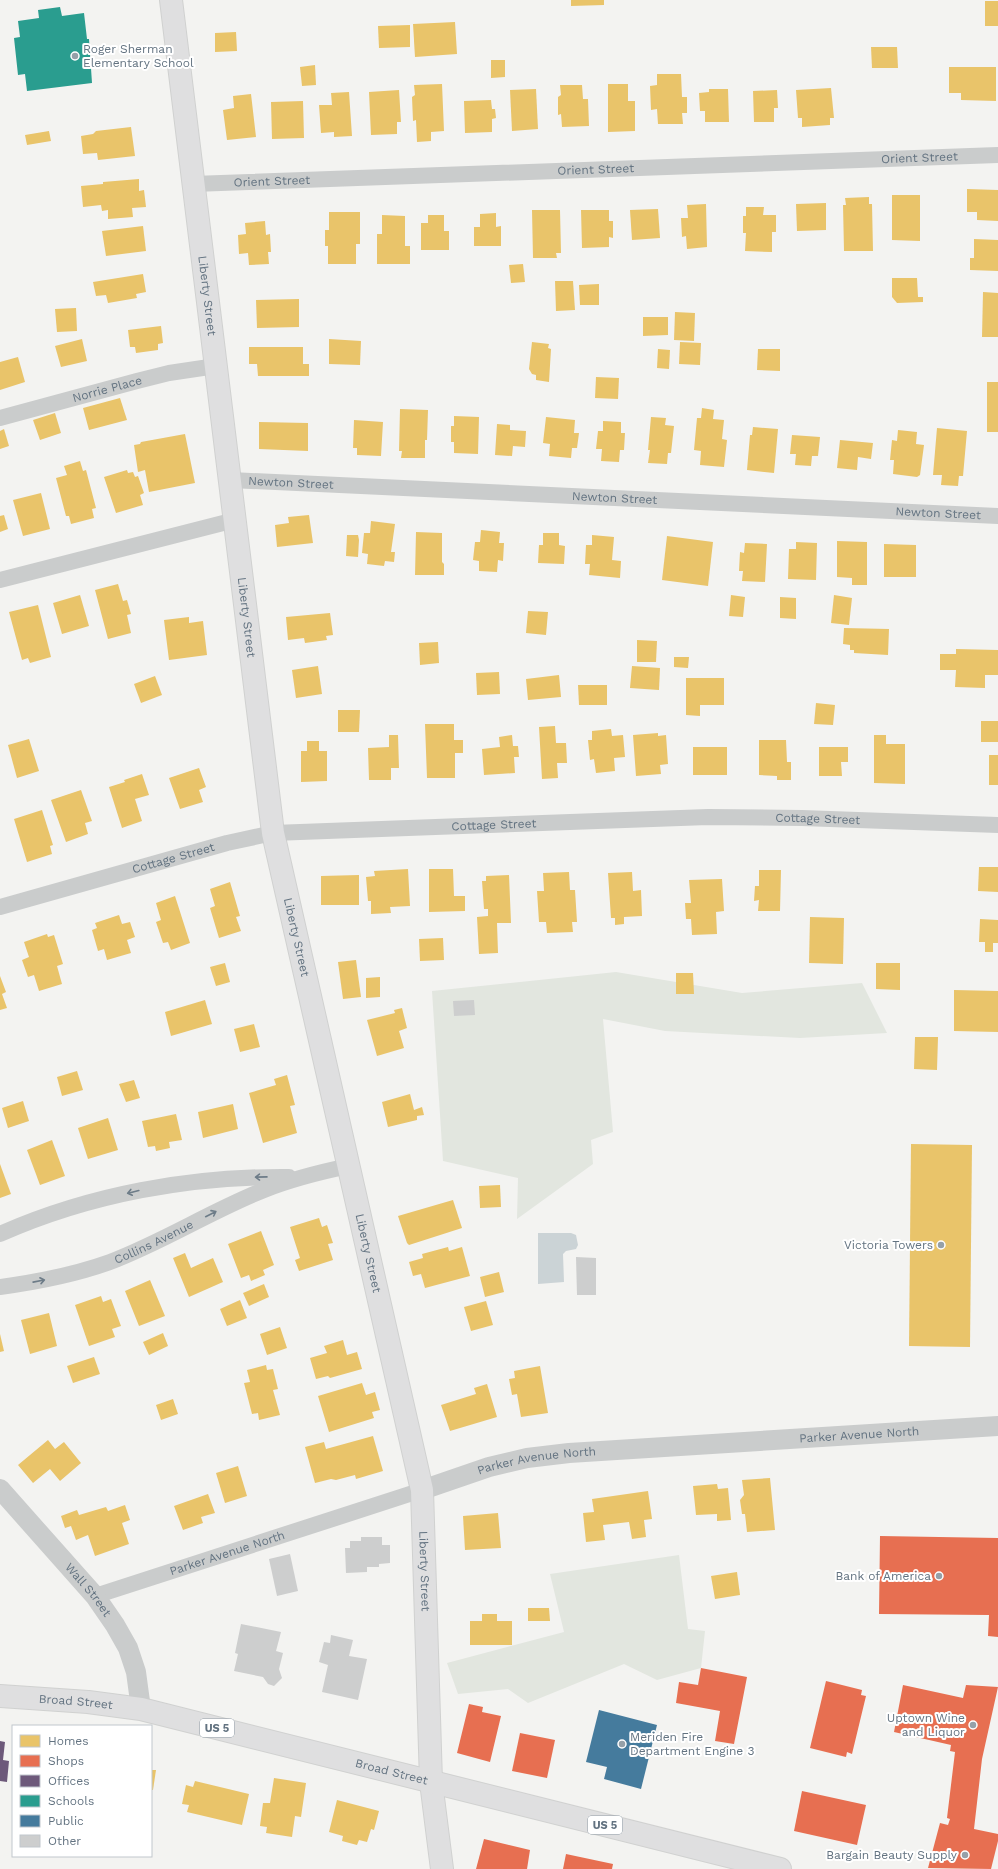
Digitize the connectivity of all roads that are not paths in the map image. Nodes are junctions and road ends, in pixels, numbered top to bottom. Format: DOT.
graph roads {
  1 [pos="171,0"];
  2 [pos="998,155"];
  3 [pos="193,184"];
  4 [pos="216,366"];
  5 [pos="0,418"];
  6 [pos="230,480"];
  7 [pos="998,516"];
  8 [pos="235,520"];
  9 [pos="0,580"];
  10 [pos="998,825"];
  11 [pos="273,833"];
  12 [pos="0,907"];
  13 [pos="349,1166"];
  14 [pos="300,1177"];
  15 [pos="0,1234"];
  16 [pos="0,1287"];
  17 [pos="998,1426"];
  18 [pos="0,1489"];
  19 [pos="422,1490"];
  20 [pos="95,1596"];
  21 [pos="0,1696"];
  22 [pos="141,1709"];
  23 [pos="431,1782"];
  24 [pos="442,1869"];
  25 [pos="780,1869"];
  1 -- 3 [label="main road, Liberty Street"];
  2 -- 3 [label="street, Orient Street"];
  3 -- 4 [label="main road, Liberty Street"];
  4 -- 5 [label="street, Norrie Place"];
  4 -- 6 [label="main road, Liberty Street"];
  6 -- 7 [label="street, Newton Street"];
  6 -- 8 [label="main road, Liberty Street"];
  8 -- 9 [label="street"];
  8 -- 11 [label="main road, Liberty Street"];
  10 -- 11 [label="street, Cottage Street"];
  11 -- 12 [label="street, Cottage Street"];
  11 -- 13 [label="main road, Liberty Street"];
  13 -- 14 [label="street, Collins Avenue"];
  13 -- 19 [label="main road, Liberty Street"];
  14 -- 15 [label="street, Collins Avenue, one-way"];
  16 -- 14 [label="street, Collins Avenue, one-way"];
  17 -- 19 [label="street, Parker Avenue North"];
  18 -- 20 [label="street, Wall Street"];
  19 -- 20 [label="street, Parker Avenue North"];
  19 -- 23 [label="main road, Liberty Street"];
  20 -- 22 [label="street, Wall Street"];
  21 -- 22 [label="main road, Broad Street / US 5"];
  22 -- 23 [label="main road, Broad Street / US 5"];
  23 -- 24 [label="main road, Liberty Street"];
  23 -- 25 [label="main road, Broad Street / US 5"];
}
